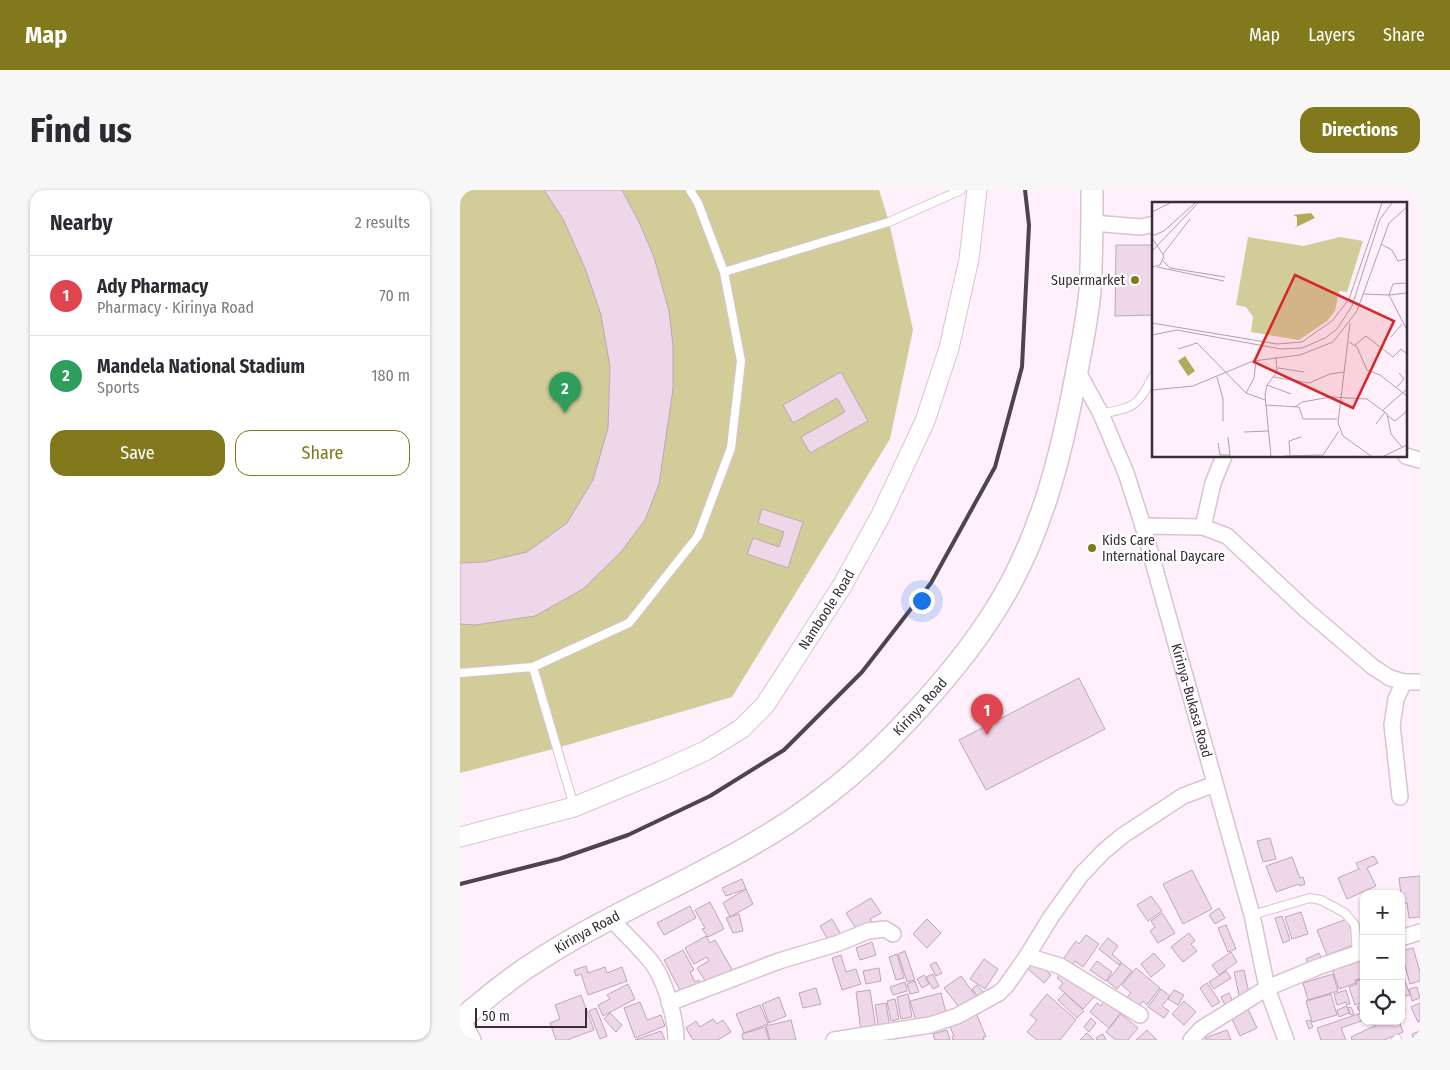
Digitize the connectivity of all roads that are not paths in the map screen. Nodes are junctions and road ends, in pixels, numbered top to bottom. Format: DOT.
graph roads {
  1 [pos="690,190"];
  2 [pos="961,190"];
  3 [pos="977,190"];
  4 [pos="1092,190"];
  5 [pos="1092,223"];
  6 [pos="1152,224"];
  7 [pos="724,272"];
  8 [pos="1077,370"];
  9 [pos="1152,379"];
  10 [pos="1101,414"];
  11 [pos="1223,458"];
  12 [pos="1143,526"];
  13 [pos="1203,527"];
  14 [pos="533,666"];
  15 [pos="460,674"];
  16 [pos="1404,682"];
  17 [pos="1420,682"];
  18 [pos="1215,784"];
  19 [pos="1400,797"];
  20 [pos="574,807"];
  21 [pos="460,837"];
  22 [pos="1252,915"];
  23 [pos="610,919"];
  24 [pos="1420,932"];
  25 [pos="893,934"];
  26 [pos="1405,937"];
  27 [pos="1360,952"];
  28 [pos="1028,956"];
  29 [pos="1267,988"];
  30 [pos="669,1003"];
  31 [pos="1140,1015"];
  32 [pos="461,1019"];
  33 [pos="473,1040"];
  34 [pos="676,1040"];
  35 [pos="834,1040"];
  36 [pos="1191,1040"];
  37 [pos="1286,1040"];
  1 -- 7 [label="lane"];
  2 -- 7 [label="lane"];
  3 -- 20 [label="street, Namboole Road"];
  4 -- 5 [label="main road, Kirinya Road"];
  5 -- 6 [label="street"];
  5 -- 8 [label="main road, Kirinya Road"];
  7 -- 14 [label="lane"];
  8 -- 10 [label="street, Kirinya-Bukasa Road"];
  8 -- 23 [label="main road, Kirinya Road"];
  9 -- 10 [label="lane"];
  10 -- 12 [label="street, Kirinya-Bukasa Road"];
  11 -- 13 [label="street"];
  12 -- 13 [label="street"];
  12 -- 18 [label="street, Kirinya-Bukasa Road"];
  13 -- 16 [label="street"];
  14 -- 15 [label="lane"];
  14 -- 20 [label="lane"];
  16 -- 17 [label="street"];
  16 -- 19 [label="street"];
  18 -- 22 [label="street, Kirinya-Bukasa Road"];
  18 -- 28 [label="street"];
  20 -- 21 [label="street, Namboole Road"];
  22 -- 27 [label="lane"];
  22 -- 29 [label="street, Kirinya-Bukasa Road"];
  23 -- 30 [label="street"];
  23 -- 32 [label="main road, Kirinya Road"];
  24 -- 26 [label="street"];
  25 -- 30 [label="street"];
  27 -- 29 [label="street"];
  28 -- 31 [label="street"];
  28 -- 35 [label="street"];
  29 -- 36 [label="street"];
  29 -- 37 [label="street, Kirinya-Bukasa Road"];
  30 -- 34 [label="street"];
  32 -- 33 [label="street"];
}
